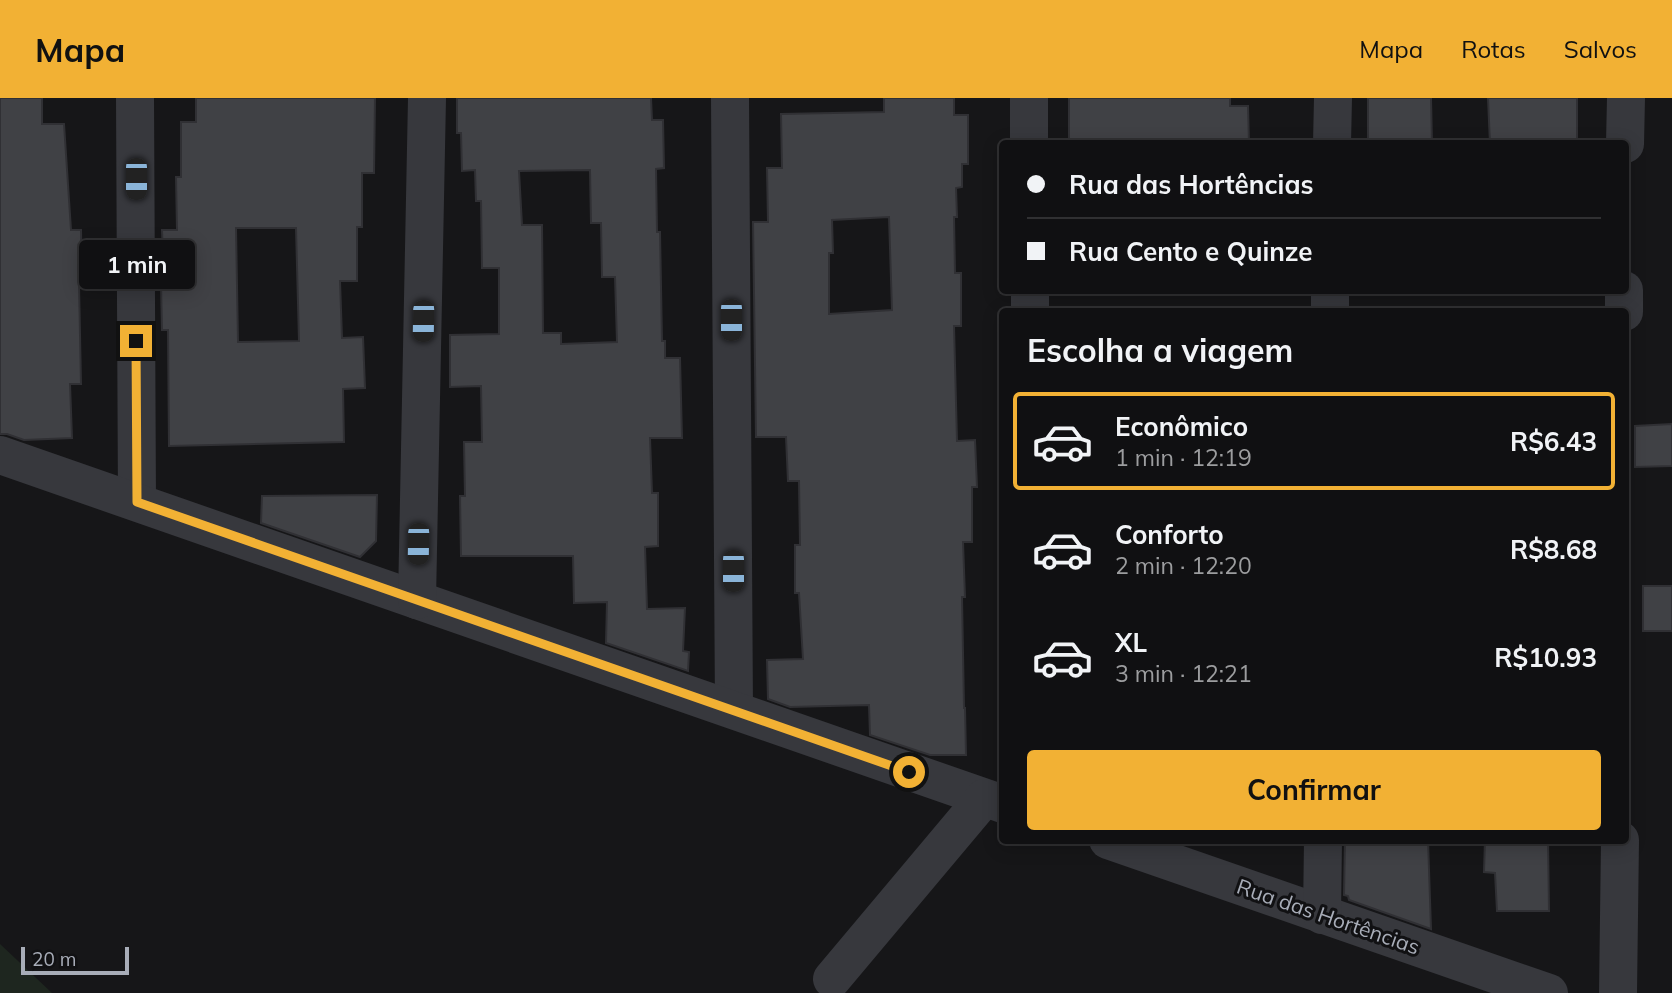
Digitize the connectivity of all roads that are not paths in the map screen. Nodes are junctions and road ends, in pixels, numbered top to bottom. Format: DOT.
graph roads {
  1 [pos="135,98"];
  2 [pos="427,98"];
  3 [pos="730,98"];
  4 [pos="1029,98"];
  5 [pos="1333,98"];
  6 [pos="1626,98"];
  7 [pos="1029,140"];
  8 [pos="1332,140"];
  9 [pos="1625,140"];
  10 [pos="0,455"];
  11 [pos="137,502"];
  12 [pos="417,600"];
  13 [pos="734,710"];
  14 [pos="993,801"];
  15 [pos="1119,844"];
  16 [pos="1323,844"];
  17 [pos="1620,844"];
  18 [pos="1322,915"];
  19 [pos="832,979"];
  20 [pos="1549,993"];
  21 [pos="1618,993"];
  1 -- 11 [label="street"];
  2 -- 12 [label="street"];
  3 -- 13 [label="street"];
  4 -- 7 [label="street"];
  5 -- 8 [label="street"];
  6 -- 9 [label="street"];
  10 -- 11 [label="street"];
  11 -- 12 [label="street"];
  12 -- 13 [label="street"];
  13 -- 14 [label="street"];
  14 -- 19 [label="street"];
  15 -- 18 [label="street, Rua das Hortências"];
  16 -- 18 [label="street"];
  17 -- 21 [label="street"];
  18 -- 20 [label="street, Rua das Hortências"];
}
